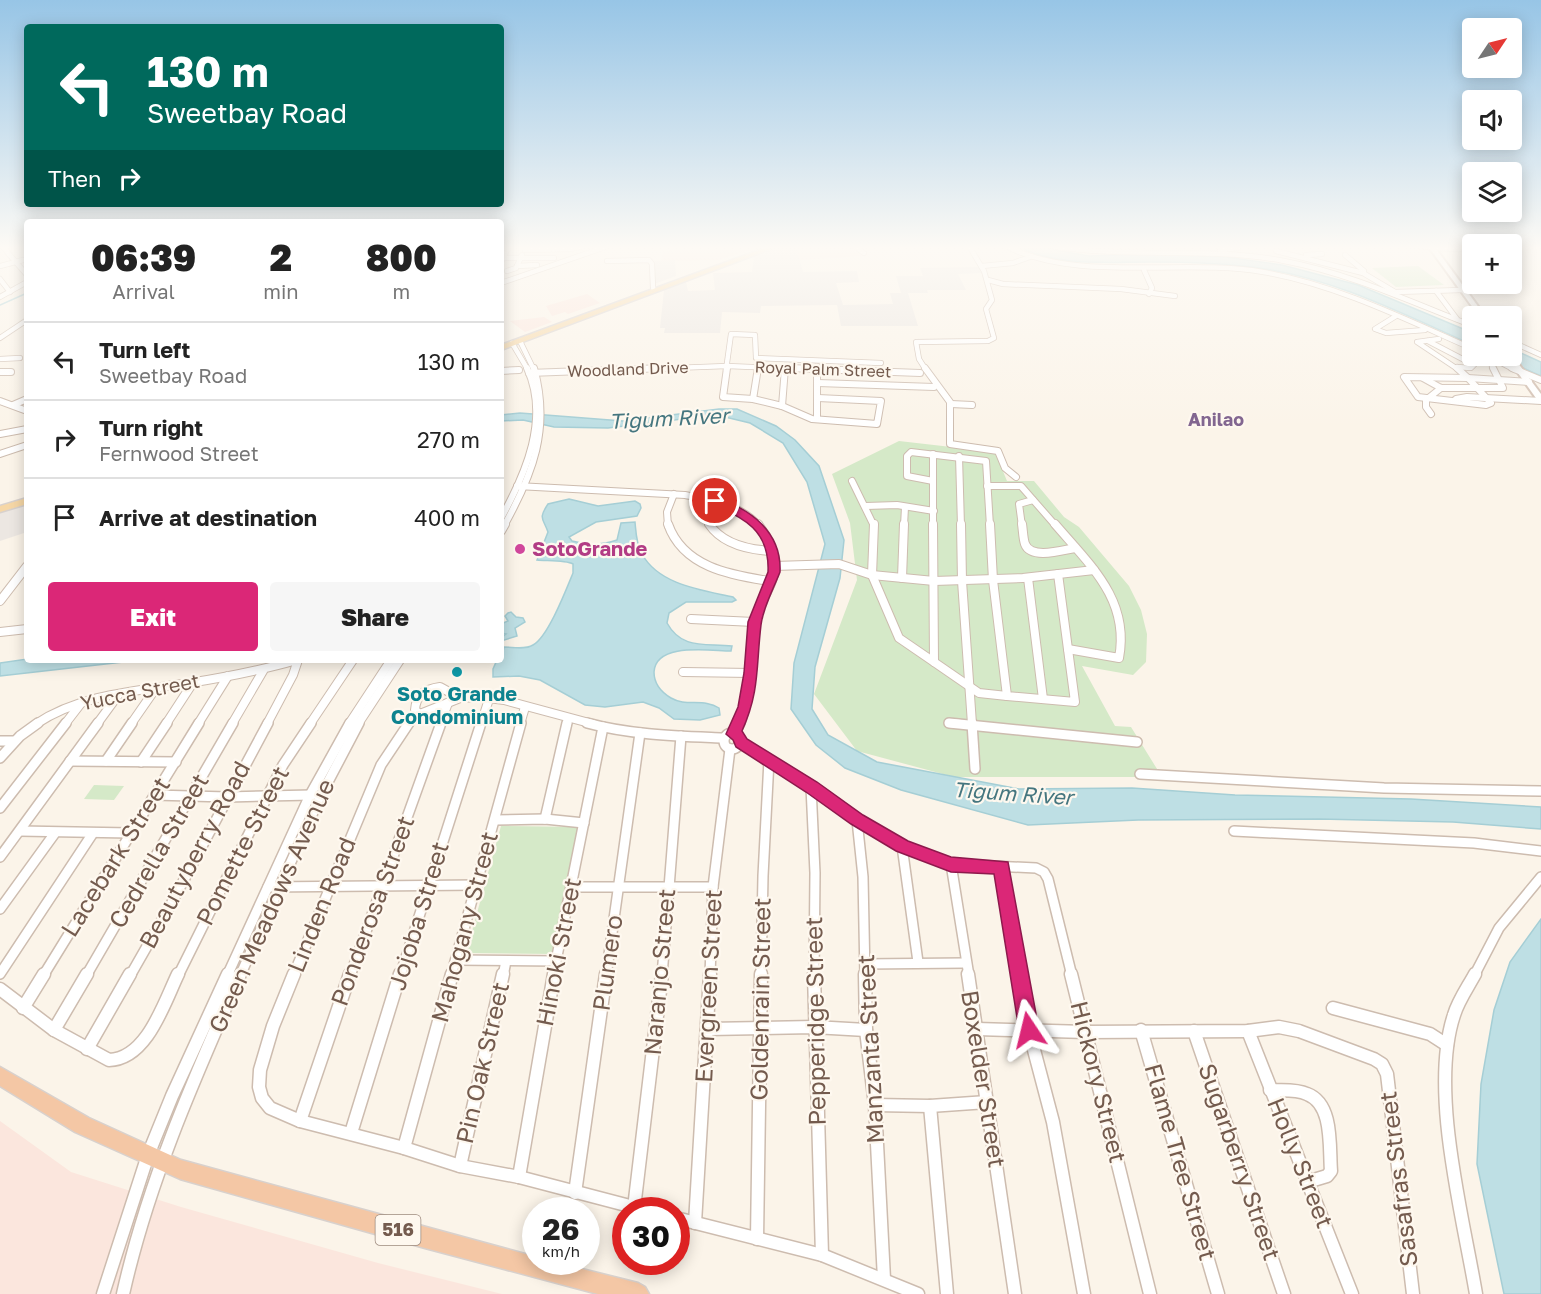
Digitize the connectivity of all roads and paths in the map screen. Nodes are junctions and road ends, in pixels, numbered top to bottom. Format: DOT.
graph roads {
  1 [pos="604,306"];
  2 [pos="609,306"];
  3 [pos="989,306"];
  4 [pos="1373,306"];
  5 [pos="1424,306"];
  6 [pos="1448,306"];
  7 [pos="1396,316"];
  8 [pos="1458,320"];
  9 [pos="24,322"];
  10 [pos="1462,322"];
  11 [pos="1429,330"];
  12 [pos="1419,335"];
  13 [pos="0,338"];
  14 [pos="1439,339"];
  15 [pos="990,340"];
  16 [pos="1426,341"];
  17 [pos="516,342"];
  18 [pos="504,344"];
  19 [pos="504,344"];
  20 [pos="972,344"];
  21 [pos="1462,346"];
  22 [pos="1522,346"];
  23 [pos="1462,347"];
  24 [pos="1541,355"];
  25 [pos="0,358"];
  26 [pos="20,358"];
  27 [pos="816,360"];
  28 [pos="881,363"];
  29 [pos="727,366"];
  30 [pos="1492,366"];
  31 [pos="1511,366"];
  32 [pos="1517,366"];
  33 [pos="758,367"];
  34 [pos="785,368"];
  35 [pos="1457,368"];
  36 [pos="817,369"];
  37 [pos="519,370"];
  38 [pos="1520,370"];
  39 [pos="504,371"];
  40 [pos="0,372"];
  41 [pos="11,372"];
  42 [pos="530,373"];
  43 [pos="537,373"];
  44 [pos="920,373"];
  45 [pos="1423,378"];
  46 [pos="1467,379"];
  47 [pos="1498,380"];
  48 [pos="1541,380"];
  49 [pos="1530,382"];
  50 [pos="818,383"];
  51 [pos="934,387"];
  52 [pos="1441,388"];
  53 [pos="1477,388"];
  54 [pos="818,398"];
  55 [pos="1487,398"];
  56 [pos="753,399"];
  57 [pos="24,400"];
  58 [pos="1426,400"];
  59 [pos="1541,400"];
  60 [pos="0,401"];
  61 [pos="951,404"];
  62 [pos="13,405"];
  63 [pos="972,405"];
  64 [pos="782,406"];
  65 [pos="24,410"];
  66 [pos="539,410"];
  67 [pos="1431,414"];
  68 [pos="817,419"];
  69 [pos="24,430"];
  70 [pos="0,434"];
  71 [pos="24,446"];
  72 [pos="534,447"];
  73 [pos="0,454"];
  74 [pos="933,454"];
  75 [pos="960,456"];
  76 [pos="1016,477"];
  77 [pos="852,481"];
  78 [pos="933,481"];
  79 [pos="517,486"];
  80 [pos="525,486"];
  81 [pos="987,486"];
  82 [pos="674,494"];
  83 [pos="24,497"];
  84 [pos="1033,500"];
  85 [pos="715,501"];
  86 [pos="0,505"];
  87 [pos="866,506"];
  88 [pos="905,507"];
  89 [pos="504,512"];
  90 [pos="934,512"];
  91 [pos="504,525"];
  92 [pos="1075,548"];
  93 [pos="773,551"];
  94 [pos="774,566"];
  95 [pos="24,570"];
  96 [pos="1094,570"];
  97 [pos="1058,574"];
  98 [pos="872,575"];
  99 [pos="902,578"];
  100 [pos="1028,578"];
  101 [pos="993,580"];
  102 [pos="769,581"];
  103 [pos="934,581"];
  104 [pos="962,581"];
  105 [pos="0,601"];
  106 [pos="691,619"];
  107 [pos="754,622"];
  108 [pos="24,629"];
  109 [pos="0,632"];
  110 [pos="1068,649"];
  111 [pos="934,662"];
  112 [pos="288,663"];
  113 [pos="296,663"];
  114 [pos="351,663"];
  115 [pos="389,663"];
  116 [pos="398,663"];
  117 [pos="263,671"];
  118 [pos="683,672"];
  119 [pos="751,673"];
  120 [pos="228,676"];
  121 [pos="194,681"];
  122 [pos="156,687"];
  123 [pos="969,688"];
  124 [pos="119,694"];
  125 [pos="1007,696"];
  126 [pos="460,698"];
  127 [pos="489,699"];
  128 [pos="1043,699"];
  129 [pos="82,702"];
  130 [pos="448,703"];
  131 [pos="525,707"];
  132 [pos="420,714"];
  133 [pos="568,719"];
  134 [pos="949,723"];
  135 [pos="972,724"];
  136 [pos="603,727"];
  137 [pos="640,733"];
  138 [pos="734,734"];
  139 [pos="681,736"];
  140 [pos="723,738"];
  141 [pos="0,741"];
  142 [pos="13,741"];
  143 [pos="1137,742"];
  144 [pos="741,743"];
  145 [pos="730,749"];
  146 [pos="0,758"];
  147 [pos="769,760"];
  148 [pos="70,761"];
  149 [pos="106,761"];
  150 [pos="141,762"];
  151 [pos="176,762"];
  152 [pos="975,769"];
  153 [pos="1140,774"];
  154 [pos="812,787"];
  155 [pos="1541,791"];
  156 [pos="154,795"];
  157 [pos="191,796"];
  158 [pos="314,796"];
  159 [pos="227,797"];
  160 [pos="267,797"];
  161 [pos="0,808"];
  162 [pos="545,819"];
  163 [pos="857,819"];
  164 [pos="495,820"];
  165 [pos="584,823"];
  166 [pos="20,831"];
  167 [pos="1234,831"];
  168 [pos="130,832"];
  169 [pos="55,833"];
  170 [pos="93,833"];
  171 [pos="902,846"];
  172 [pos="1541,851"];
  173 [pos="0,857"];
  174 [pos="951,864"];
  175 [pos="1002,867"];
  176 [pos="1541,877"];
  177 [pos="381,885"];
  178 [pos="477,885"];
  179 [pos="274,887"];
  180 [pos="427,887"];
  181 [pos="572,887"];
  182 [pos="667,887"];
  183 [pos="713,887"];
  184 [pos="328,888"];
  185 [pos="619,888"];
  186 [pos="0,909"];
  187 [pos="457,960"];
  188 [pos="506,961"];
  189 [pos="556,961"];
  190 [pos="918,962"];
  191 [pos="965,963"];
  192 [pos="865,964"];
  193 [pos="0,974"];
  194 [pos="0,989"];
  195 [pos="23,1008"];
  196 [pos="1333,1008"];
  197 [pos="814,1027"];
  198 [pos="708,1029"];
  199 [pos="977,1029"];
  200 [pos="54,1030"];
  201 [pos="760,1030"];
  202 [pos="866,1030"];
  203 [pos="1029,1030"];
  204 [pos="1141,1030"];
  205 [pos="1194,1031"];
  206 [pos="1248,1031"];
  207 [pos="1086,1032"];
  208 [pos="1447,1045"];
  209 [pos="87,1049"];
  210 [pos="0,1076"];
  211 [pos="1270,1090"];
  212 [pos="987,1102"];
  213 [pos="874,1105"];
  214 [pos="930,1106"];
  215 [pos="300,1120"];
  216 [pos="351,1133"];
  217 [pos="404,1148"];
  218 [pos="154,1157"];
  219 [pos="460,1166"];
  220 [pos="519,1177"];
  221 [pos="1307,1182"];
  222 [pos="575,1193"];
  223 [pos="641,1197"];
  224 [pos="612,1202"];
  225 [pos="690,1222"];
  226 [pos="695,1223"];
  227 [pos="757,1239"];
  228 [pos="822,1255"];
  229 [pos="884,1279"];
  230 [pos="623,1292"];
  231 [pos="103,1294"];
  232 [pos="123,1294"];
  233 [pos="918,1294"];
  234 [pos="946,1294"];
  235 [pos="1015,1294"];
  236 [pos="1084,1294"];
  237 [pos="1150,1294"];
  238 [pos="1218,1294"];
  239 [pos="1284,1294"];
  240 [pos="1352,1294"];
  241 [pos="1413,1294"];
  242 [pos="1476,1294"];
  1 -- 18 [label="main road"];
  2 -- 17 [label="main road"];
  3 -- 15 [label="street"];
  4 -- 7 [label="street"];
  5 -- 8 [label="street"];
  6 -- 8 [label="street"];
  7 -- 11 [label="street"];
  7 -- 11 [label="street"];
  8 -- 10 [label="street"];
  9 -- 13 [label="street"];
  11 -- 21 [label="street"];
  12 -- 14 [label="street"];
  14 -- 16 [label="street"];
  14 -- 23 [label="street"];
  15 -- 20 [label="street"];
  15 -- 61 [label="street"];
  16 -- 35 [label="street"];
  16 -- 35 [label="street"];
  17 -- 19 [label="main road"];
  17 -- 42 [label="street"];
  17 -- 43 [label="street"];
  22 -- 24 [label="street"];
  25 -- 26 [label="street"];
  27 -- 28 [label="street"];
  27 -- 29 [label="street"];
  27 -- 36 [label="street"];
  29 -- 33 [label="street, Royal Palm Street"];
  29 -- 43 [label="street, Woodland Drive"];
  29 -- 56 [label="street"];
  30 -- 47 [label="street"];
  31 -- 38 [label="street"];
  32 -- 38 [label="main road"];
  33 -- 34 [label="street, Royal Palm Street"];
  33 -- 56 [label="street"];
  34 -- 36 [label="street, Royal Palm Street"];
  34 -- 64 [label="street"];
  35 -- 46 [label="street"];
  36 -- 44 [label="street, Royal Palm Street"];
  36 -- 50 [label="street"];
  37 -- 39 [label="street"];
  38 -- 48 [label="street"];
  38 -- 49 [label="main road"];
  40 -- 41 [label="street"];
  42 -- 43 [label="street, Woodland Drive"];
  42 -- 66 [label="street"];
  43 -- 66 [label="street"];
  45 -- 46 [label="street"];
  45 -- 52 [label="street"];
  45 -- 58 [label="street"];
  46 -- 47 [label="street"];
  46 -- 53 [label="street"];
  47 -- 49 [label="street"];
  47 -- 53 [label="street"];
  49 -- 59 [label="main road"];
  50 -- 51 [label="street"];
  50 -- 54 [label="street"];
  52 -- 53 [label="street"];
  52 -- 58 [label="street"];
  53 -- 55 [label="street"];
  54 -- 68 [label="street"];
  54 -- 68 [label="street"];
  55 -- 58 [label="street"];
  55 -- 59 [label="street"];
  56 -- 64 [label="street"];
  57 -- 62 [label="street"];
  58 -- 67 [label="street"];
  60 -- 62 [label="street"];
  61 -- 63 [label="street"];
  61 -- 76 [label="street"];
  62 -- 65 [label="street"];
  64 -- 68 [label="street"];
  66 -- 72 [label="street"];
  69 -- 70 [label="street"];
  71 -- 73 [label="street"];
  72 -- 79 [label="street"];
  72 -- 80 [label="street"];
  74 -- 75 [label="street"];
  74 -- 78 [label="street"];
  74 -- 78 [label="street"];
  75 -- 81 [label="street"];
  75 -- 104 [label="street"];
  77 -- 87 [label="street"];
  78 -- 90 [label="street"];
  79 -- 80 [label="street"];
  79 -- 89 [label="street"];
  80 -- 82 [label="street"];
  80 -- 91 [label="street"];
  81 -- 84 [label="street"];
  81 -- 101 [label="street"];
  82 -- 85 [label="street"];
  82 -- 102 [label="street"];
  83 -- 86 [label="main road"];
  84 -- 92 [label="street"];
  84 -- 92 [label="street"];
  85 -- 93 [label="street"];
  85 -- 93 [label="street"];
  87 -- 88 [label="street"];
  87 -- 98 [label="street"];
  88 -- 90 [label="street"];
  88 -- 99 [label="street"];
  90 -- 103 [label="street"];
  92 -- 96 [label="street"];
  93 -- 94 [label="street"];
  94 -- 98 [label="street"];
  94 -- 102 [label="street"];
  95 -- 105 [label="street"];
  96 -- 97 [label="street"];
  96 -- 110 [label="street"];
  97 -- 100 [label="street"];
  97 -- 110 [label="street"];
  98 -- 99 [label="street"];
  98 -- 111 [label="street"];
  99 -- 103 [label="street"];
  100 -- 101 [label="street"];
  100 -- 128 [label="street"];
  101 -- 104 [label="street"];
  101 -- 125 [label="street"];
  102 -- 107 [label="street"];
  103 -- 104 [label="street"];
  103 -- 111 [label="street"];
  104 -- 123 [label="street"];
  106 -- 107 [label="street"];
  107 -- 119 [label="street"];
  108 -- 109 [label="street"];
  110 -- 128 [label="street"];
  111 -- 123 [label="street"];
  112 -- 117 [label="street, Yucca Street"];
  113 -- 159 [label="street, Beautyberry Road"];
  114 -- 160 [label="street, Pomette Street"];
  115 -- 158 [label="street, Green Meadows Avenue"];
  116 -- 158 [label="street, Green Meadows Avenue"];
  117 -- 120 [label="street, Yucca Street"];
  117 -- 157 [label="street, Cedrella Street"];
  118 -- 119 [label="street"];
  119 -- 138 [label="street"];
  120 -- 121 [label="street, Yucca Street"];
  120 -- 151 [label="street, Lacebark Street"];
  121 -- 122 [label="street, Yucca Street"];
  121 -- 150 [label="street"];
  122 -- 124 [label="street, Yucca Street"];
  122 -- 149 [label="street"];
  123 -- 125 [label="street"];
  123 -- 135 [label="street"];
  124 -- 129 [label="street, Yucca Street"];
  124 -- 148 [label="street"];
  125 -- 128 [label="street"];
  126 -- 127 [label="street"];
  126 -- 130 [label="street"];
  126 -- 132 [label="street"];
  127 -- 131 [label="street"];
  127 -- 180 [label="street, Jojoba Street"];
  129 -- 142 [label="street, Yucca Street"];
  129 -- 161 [label="street"];
  130 -- 132 [label="street"];
  130 -- 177 [label="street, Ponderosa Street"];
  131 -- 133 [label="street"];
  131 -- 164 [label="street, Mahogany Street"];
  132 -- 184 [label="street, Linden Road"];
  133 -- 136 [label="street"];
  133 -- 162 [label="street"];
  134 -- 135 [label="street"];
  135 -- 143 [label="street"];
  135 -- 152 [label="street"];
  136 -- 137 [label="street"];
  136 -- 165 [label="street, Hinoki Street"];
  137 -- 139 [label="street"];
  137 -- 185 [label="street, Plumero"];
  138 -- 140 [label="street"];
  138 -- 144 [label="street"];
  139 -- 140 [label="street"];
  139 -- 182 [label="street, Naranjo Street"];
  140 -- 145 [label="street"];
  141 -- 142 [label="street"];
  142 -- 146 [label="street, Yucca Street"];
  144 -- 145 [label="street"];
  144 -- 147 [label="street"];
  145 -- 183 [label="street, Evergreen Street"];
  147 -- 154 [label="street"];
  147 -- 201 [label="street, Goldenrain Street"];
  148 -- 149 [label="street"];
  148 -- 166 [label="street"];
  149 -- 150 [label="street"];
  150 -- 151 [label="street"];
  151 -- 156 [label="street, Lacebark Street"];
  153 -- 155 [label="street"];
  154 -- 163 [label="street"];
  154 -- 197 [label="street, Pepperidge Street"];
  156 -- 157 [label="street"];
  156 -- 168 [label="street, Lacebark Street"];
  157 -- 159 [label="street"];
  157 -- 200 [label="street, Cedrella Street"];
  158 -- 160 [label="street"];
  158 -- 179 [label="street, Green Meadows Avenue"];
  159 -- 160 [label="street"];
  159 -- 209 [label="street, Beautyberry Road"];
  160 -- 209 [label="street, Pomette Street"];
  162 -- 164 [label="street"];
  162 -- 165 [label="street"];
  163 -- 171 [label="street"];
  163 -- 192 [label="street, Manzanta Street"];
  164 -- 178 [label="street, Mahogany Street"];
  165 -- 181 [label="street, Hinoki Street"];
  166 -- 169 [label="street"];
  166 -- 173 [label="street"];
  167 -- 172 [label="street"];
  168 -- 170 [label="street"];
  168 -- 195 [label="street, Lacebark Street"];
  169 -- 170 [label="street"];
  169 -- 186 [label="street"];
  170 -- 193 [label="street"];
  171 -- 174 [label="street"];
  171 -- 190 [label="street"];
  174 -- 175 [label="street"];
  174 -- 191 [label="street, Boxelder Street"];
  175 -- 203 [label="street"];
  175 -- 207 [label="street, Hickory Street"];
  176 -- 208 [label="street"];
  177 -- 180 [label="street"];
  177 -- 184 [label="street"];
  177 -- 215 [label="street, Ponderosa Street"];
  178 -- 180 [label="street"];
  178 -- 187 [label="street, Mahogany Street"];
  179 -- 184 [label="street"];
  179 -- 218 [label="street, Green Meadows Avenue"];
  180 -- 216 [label="street, Jojoba Street"];
  181 -- 185 [label="street"];
  181 -- 189 [label="street, Hinoki Street"];
  182 -- 183 [label="street"];
  182 -- 185 [label="street"];
  182 -- 223 [label="street, Naranjo Street"];
  183 -- 198 [label="street, Evergreen Street"];
  184 -- 215 [label="street, Linden Road"];
  185 -- 222 [label="street, Plumero"];
  187 -- 188 [label="street"];
  187 -- 217 [label="street, Mahogany Street"];
  188 -- 189 [label="street"];
  188 -- 219 [label="street, Pin Oak Street"];
  189 -- 220 [label="street, Hinoki Street"];
  190 -- 191 [label="street"];
  190 -- 192 [label="street"];
  191 -- 199 [label="street, Boxelder Street"];
  192 -- 202 [label="street, Manzanta Street"];
  194 -- 195 [label="street"];
  195 -- 200 [label="street"];
  196 -- 208 [label="street"];
  197 -- 201 [label="street"];
  197 -- 202 [label="street"];
  197 -- 228 [label="street, Pepperidge Street"];
  198 -- 201 [label="street"];
  198 -- 226 [label="street, Evergreen Street"];
  199 -- 203 [label="street"];
  199 -- 212 [label="street, Boxelder Street"];
  200 -- 209 [label="street"];
  201 -- 227 [label="street, Goldenrain Street"];
  202 -- 213 [label="street, Manzanta Street"];
  203 -- 207 [label="street"];
  203 -- 236 [label="street"];
  204 -- 205 [label="street"];
  204 -- 207 [label="street"];
  204 -- 238 [label="street, Flame Tree Street"];
  205 -- 206 [label="street"];
  205 -- 239 [label="street, Sugarberry Street"];
  206 -- 211 [label="street, Holly Street"];
  206 -- 241 [label="street, Sasafras Street"];
  207 -- 237 [label="street, Hickory Street"];
  208 -- 242 [label="street"];
  210 -- 218 [label="highway, 516"];
  211 -- 221 [label="street, Holly Street"];
  211 -- 221 [label="street"];
  212 -- 214 [label="street"];
  212 -- 235 [label="street, Boxelder Street"];
  213 -- 214 [label="street"];
  213 -- 229 [label="street, Manzanta Street"];
  214 -- 234 [label="street"];
  215 -- 216 [label="street"];
  216 -- 217 [label="street"];
  217 -- 219 [label="street"];
  218 -- 230 [label="highway, 516"];
  218 -- 231 [label="street"];
  218 -- 232 [label="street"];
  219 -- 220 [label="street"];
  220 -- 222 [label="street"];
  221 -- 240 [label="street, Holly Street"];
  222 -- 224 [label="street"];
  225 -- 226 [label="street"];
  226 -- 227 [label="street"];
  227 -- 228 [label="street"];
  228 -- 229 [label="street"];
  229 -- 233 [label="street"];
}
